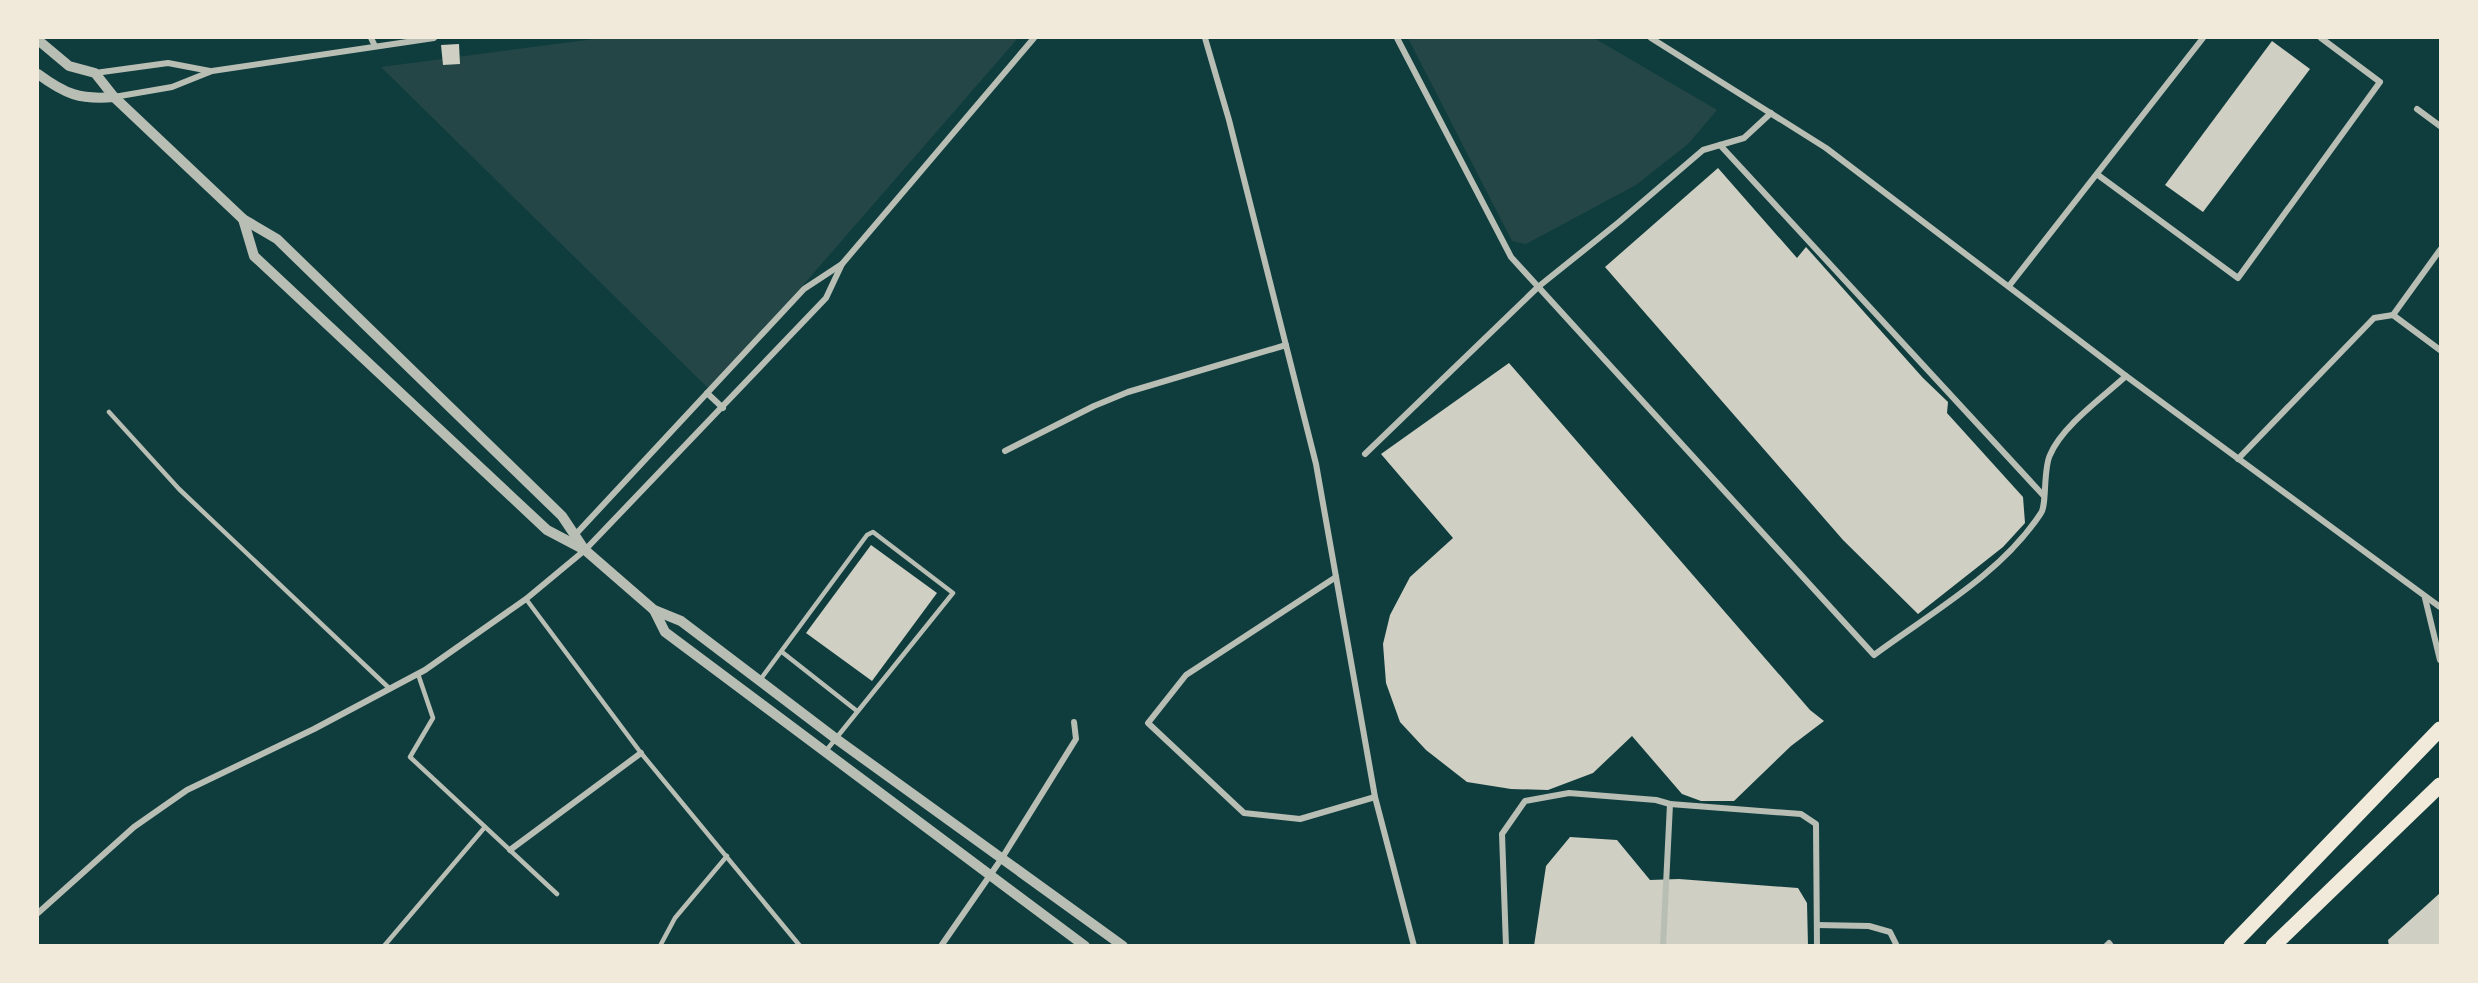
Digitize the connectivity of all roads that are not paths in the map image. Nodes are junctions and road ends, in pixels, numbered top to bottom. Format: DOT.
graph roads {
  1 [pos="371,38"];
  2 [pos="434,38"];
  3 [pos="1034,38"];
  4 [pos="1205,38"];
  5 [pos="1397,38"];
  6 [pos="1651,38"];
  7 [pos="2203,38"];
  8 [pos="2321,38"];
  9 [pos="38,40"];
  10 [pos="375,46"];
  11 [pos="212,71"];
  12 [pos="95,73"];
  13 [pos="38,74"];
  14 [pos="114,97"];
  15 [pos="2417,109"];
  16 [pos="1771,113"];
  17 [pos="2440,126"];
  18 [pos="1720,145"];
  19 [pos="2098,175"];
  20 [pos="243,219"];
  21 [pos="2440,250"];
  22 [pos="843,264"];
  23 [pos="2009,286"];
  24 [pos="1538,287"];
  25 [pos="2393,315"];
  26 [pos="1286,345"];
  27 [pos="2440,350"];
  28 [pos="2126,376"];
  29 [pos="707,393"];
  30 [pos="723,408"];
  31 [pos="109,412"];
  32 [pos="1005,451"];
  33 [pos="1365,454"];
  34 [pos="2238,459"];
  35 [pos="2043,495"];
  36 [pos="575,535"];
  37 [pos="585,550"];
  38 [pos="1336,577"];
  39 [pos="2425,598"];
  40 [pos="526,599"];
  41 [pos="2440,607"];
  42 [pos="654,610"];
  43 [pos="782,652"];
  44 [pos="2440,660"];
  45 [pos="418,674"];
  46 [pos="760,680"];
  47 [pos="390,689"];
  48 [pos="857,711"];
  49 [pos="1074,722"];
  50 [pos="2440,723"];
  51 [pos="2440,729"];
  52 [pos="835,738"];
  53 [pos="2425,745"];
  54 [pos="825,752"];
  55 [pos="641,753"];
  56 [pos="2440,785"];
  57 [pos="1375,797"];
  58 [pos="1670,804"];
  59 [pos="485,826"];
  60 [pos="510,850"];
  61 [pos="727,856"];
  62 [pos="1002,858"];
  63 [pos="991,875"];
  64 [pos="557,894"];
  65 [pos="38,913"];
  66 [pos="1817,925"];
  67 [pos="384,945"];
  68 [pos="660,945"];
  69 [pos="801,945"];
  70 [pos="941,945"];
  71 [pos="1085,945"];
  72 [pos="1123,945"];
  73 [pos="1414,945"];
  74 [pos="1506,945"];
  75 [pos="1663,945"];
  76 [pos="1817,945"];
  77 [pos="1897,945"];
  78 [pos="2106,945"];
  79 [pos="2111,945"];
  80 [pos="2231,945"];
  81 [pos="2273,945"];
  1 -- 10 [label="street"];
  2 -- 10 [label="street"];
  3 -- 22 [label="street"];
  4 -- 26 [label="street"];
  5 -- 24 [label="street"];
  6 -- 16 [label="street"];
  7 -- 19 [label="street"];
  8 -- 19 [label="street"];
  9 -- 12 [label="street"];
  10 -- 11 [label="street"];
  11 -- 12 [label="street"];
  11 -- 14 [label="street"];
  12 -- 14 [label="street"];
  13 -- 14 [label="street"];
  14 -- 20 [label="street"];
  15 -- 17 [label="street"];
  16 -- 18 [label="street"];
  16 -- 23 [label="street"];
  18 -- 24 [label="street"];
  18 -- 35 [label="street"];
  19 -- 23 [label="street"];
  20 -- 36 [label="street"];
  20 -- 37 [label="street"];
  21 -- 25 [label="street"];
  22 -- 29 [label="street"];
  22 -- 30 [label="street"];
  23 -- 28 [label="street"];
  24 -- 33 [label="street"];
  24 -- 35 [label="street"];
  25 -- 27 [label="street"];
  25 -- 34 [label="street"];
  26 -- 32 [label="street"];
  26 -- 38 [label="street"];
  28 -- 34 [label="street"];
  28 -- 35 [label="street"];
  29 -- 30 [label="street"];
  29 -- 36 [label="street"];
  30 -- 37 [label="street"];
  31 -- 47 [label="lane"];
  34 -- 39 [label="street"];
  36 -- 37 [label="street"];
  37 -- 40 [label="street"];
  37 -- 42 [label="street"];
  38 -- 57 [label="street"];
  38 -- 57 [label="street"];
  39 -- 41 [label="street"];
  39 -- 44 [label="street"];
  40 -- 45 [label="street"];
  40 -- 55 [label="lane"];
  42 -- 46 [label="street"];
  42 -- 54 [label="street"];
  43 -- 46 [label="lane"];
  43 -- 48 [label="lane"];
  43 -- 48 [label="lane"];
  45 -- 47 [label="street"];
  45 -- 59 [label="lane"];
  46 -- 52 [label="street"];
  47 -- 65 [label="street"];
  48 -- 52 [label="lane"];
  49 -- 62 [label="street"];
  50 -- 53 [label="street"];
  51 -- 53 [label="main road"];
  52 -- 54 [label="lane"];
  52 -- 62 [label="street"];
  53 -- 80 [label="main road"];
  54 -- 63 [label="street"];
  55 -- 60 [label="street"];
  55 -- 61 [label="lane"];
  56 -- 81 [label="main road"];
  57 -- 73 [label="street"];
  58 -- 66 [label="street"];
  58 -- 74 [label="street"];
  58 -- 75 [label="street"];
  59 -- 60 [label="lane"];
  59 -- 67 [label="lane"];
  60 -- 64 [label="lane"];
  61 -- 68 [label="lane"];
  61 -- 69 [label="lane"];
  62 -- 63 [label="street"];
  62 -- 72 [label="street"];
  63 -- 70 [label="street"];
  63 -- 71 [label="street"];
  66 -- 76 [label="street"];
  66 -- 77 [label="street"];
  78 -- 79 [label="street"];
}
